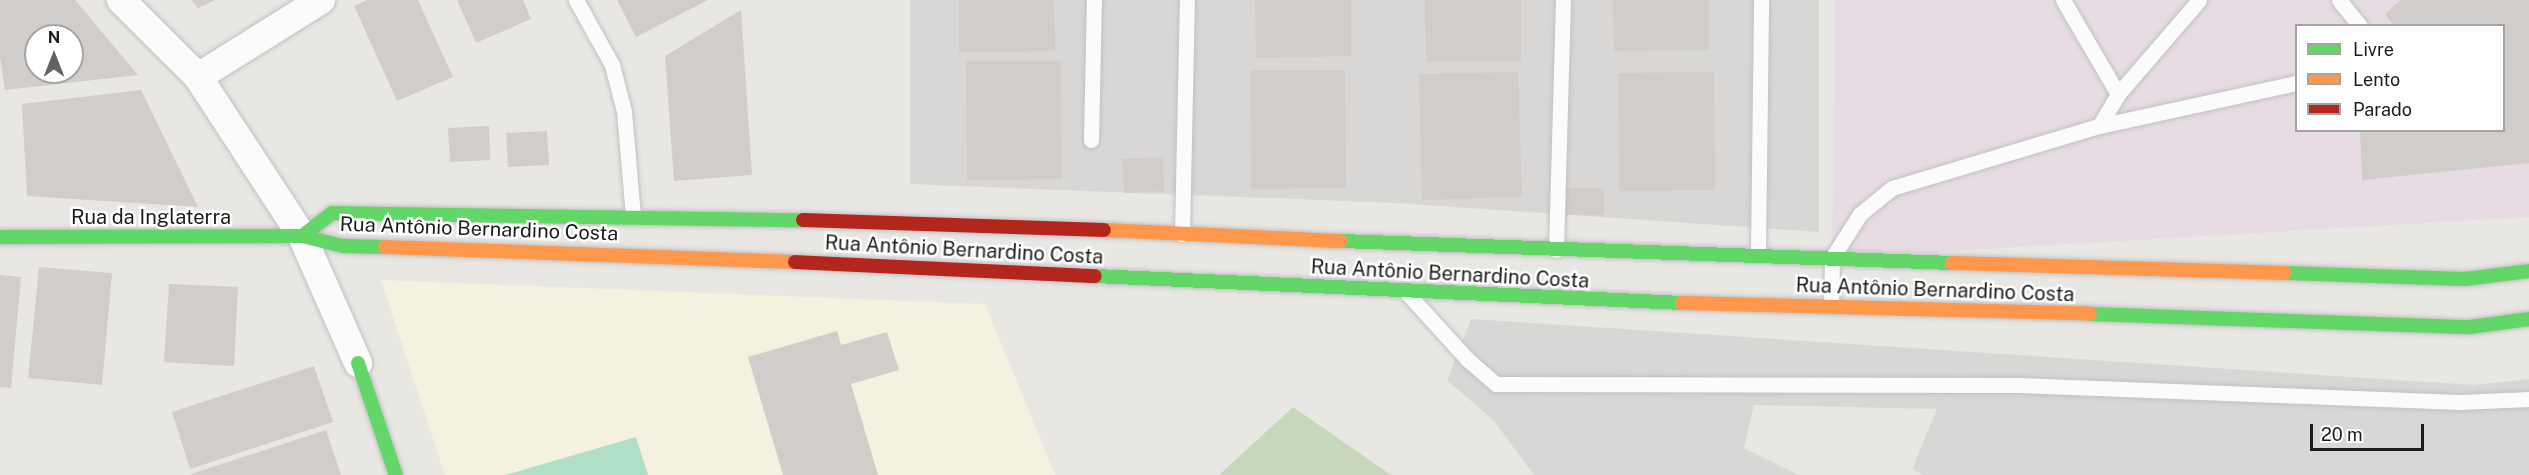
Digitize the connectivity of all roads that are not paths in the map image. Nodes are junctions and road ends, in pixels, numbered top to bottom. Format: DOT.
graph roads {
  1 [pos="121,0"];
  2 [pos="321,0"];
  3 [pos="576,0"];
  4 [pos="1094,0"];
  5 [pos="1187,0"];
  6 [pos="1563,0"];
  7 [pos="1761,0"];
  8 [pos="2063,0"];
  9 [pos="2199,0"];
  10 [pos="2339,0"];
  11 [pos="2358,24"];
  12 [pos="198,77"];
  13 [pos="2295,83"];
  14 [pos="2118,94"];
  15 [pos="2099,126"];
  16 [pos="1091,140"];
  17 [pos="633,217"];
  18 [pos="1182,234"];
  19 [pos="302,236"];
  20 [pos="0,237"];
  21 [pos="1556,249"];
  22 [pos="1758,253"];
  23 [pos="1832,258"];
  24 [pos="2529,271"];
  25 [pos="1406,292"];
  26 [pos="1831,305"];
  27 [pos="2529,319"];
  28 [pos="358,363"];
  29 [pos="2529,399"];
  30 [pos="396,475"];
  1 -- 12 [label="street"];
  2 -- 12 [label="street"];
  3 -- 17 [label="lane"];
  4 -- 16 [label="lane"];
  5 -- 18 [label="lane"];
  6 -- 21 [label="lane"];
  7 -- 22 [label="lane"];
  8 -- 14 [label="lane"];
  9 -- 14 [label="lane"];
  10 -- 11 [label="lane"];
  12 -- 19 [label="street"];
  13 -- 15 [label="lane"];
  14 -- 15 [label="lane"];
  15 -- 23 [label="lane"];
  17 -- 18 [label="street, Rua Antônio Bernardino Costa"];
  17 -- 19 [label="street, Rua Antônio Bernardino Costa"];
  18 -- 21 [label="street, Rua Antônio Bernardino Costa"];
  19 -- 20 [label="street, Rua da Inglaterra"];
  19 -- 25 [label="street, Rua Antônio Bernardino Costa"];
  19 -- 28 [label="street"];
  21 -- 22 [label="street, Rua Antônio Bernardino Costa"];
  22 -- 23 [label="street, Rua Antônio Bernardino Costa"];
  23 -- 24 [label="street, Rua Antônio Bernardino Costa"];
  23 -- 26 [label="lane"];
  25 -- 26 [label="street, Rua Antônio Bernardino Costa"];
  25 -- 29 [label="lane"];
  26 -- 27 [label="street, Rua Antônio Bernardino Costa"];
  28 -- 30 [label="street"];
}
